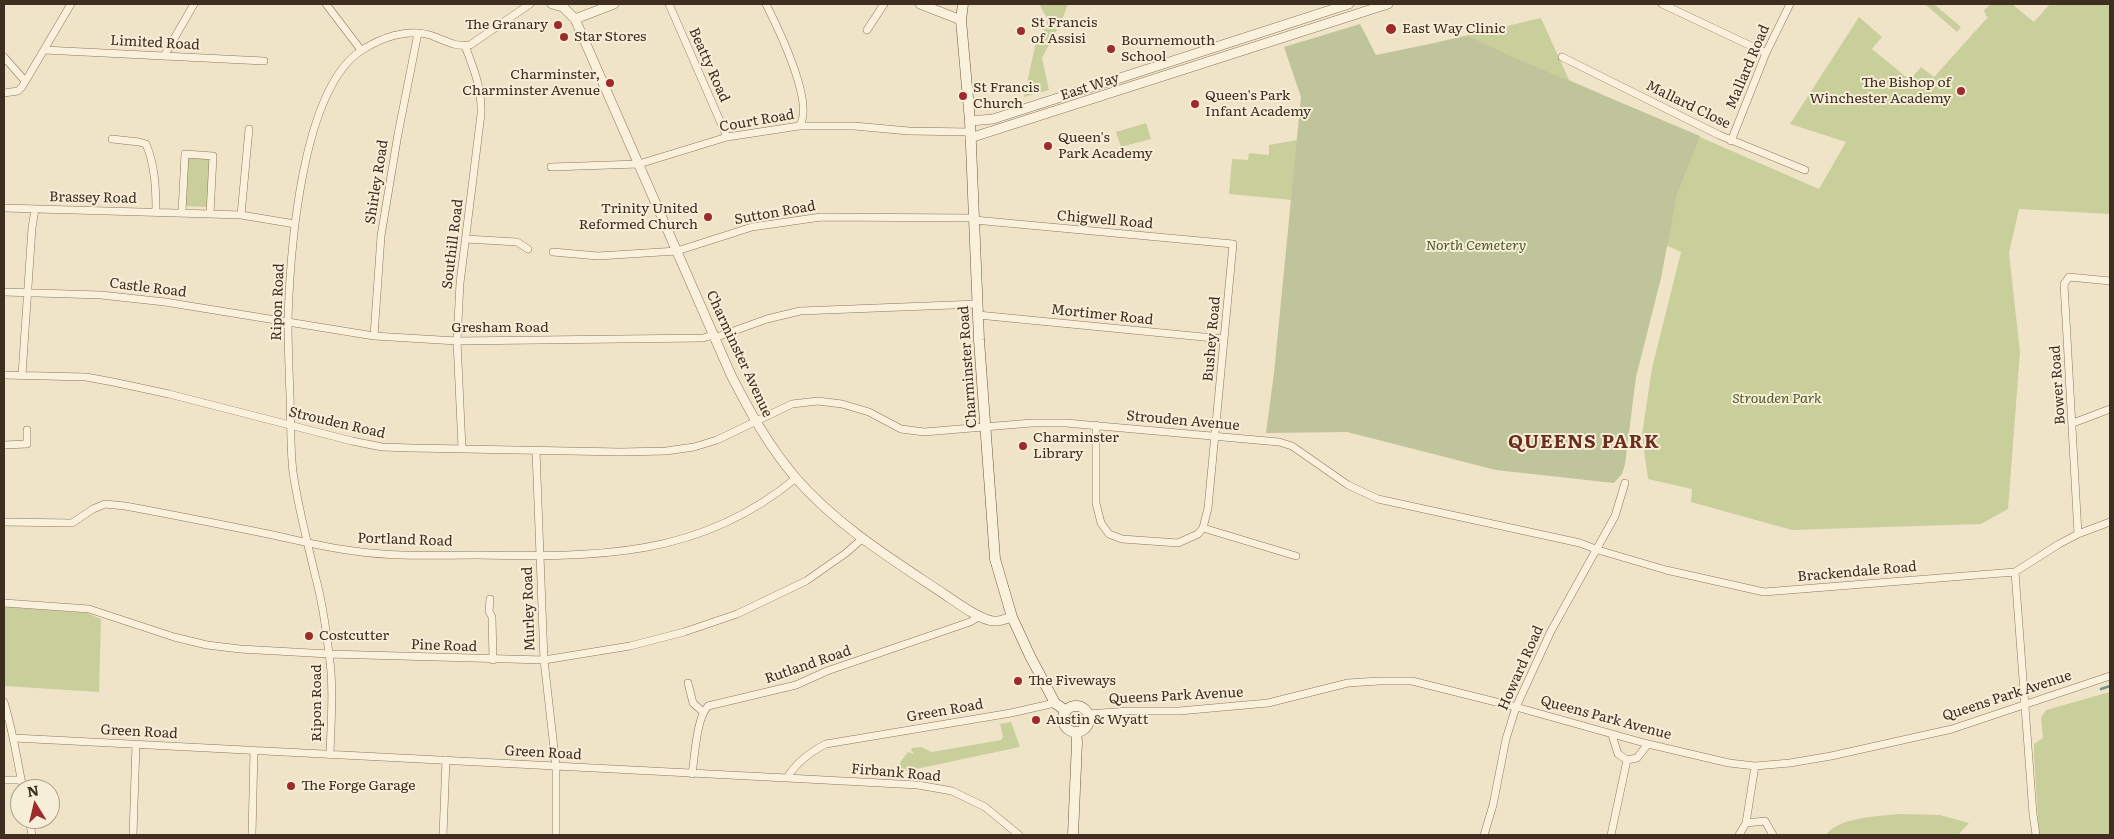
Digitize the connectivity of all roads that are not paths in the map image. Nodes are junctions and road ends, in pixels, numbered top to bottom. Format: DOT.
graph roads {
  1 [pos="71,4"];
  2 [pos="194,4"];
  3 [pos="326,4"];
  4 [pos="530,4"];
  5 [pos="552,4"];
  6 [pos="614,4"];
  7 [pos="669,4"];
  8 [pos="766,4"];
  9 [pos="884,4"];
  10 [pos="920,4"];
  11 [pos="963,4"];
  12 [pos="1349,4"];
  13 [pos="1388,4"];
  14 [pos="1662,4"];
  15 [pos="1790,4"];
  16 [pos="575,19"];
  17 [pos="961,20"];
  18 [pos="867,30"];
  19 [pos="418,33"];
  20 [pos="465,46"];
  21 [pos="44,50"];
  22 [pos="361,50"];
  23 [pos="1766,53"];
  24 [pos="4,56"];
  25 [pos="164,56"];
  26 [pos="1562,57"];
  27 [pos="264,61"];
  28 [pos="25,81"];
  29 [pos="4,93"];
  30 [pos="970,121"];
  31 [pos="799,126"];
  32 [pos="249,130"];
  33 [pos="970,135"];
  34 [pos="727,137"];
  35 [pos="112,139"];
  36 [pos="1731,140"];
  37 [pos="639,164"];
  38 [pos="550,167"];
  39 [pos="1805,170"];
  40 [pos="4,208"];
  41 [pos="35,209"];
  42 [pos="156,212"];
  43 [pos="182,212"];
  44 [pos="210,214"];
  45 [pos="241,215"];
  46 [pos="974,219"];
  47 [pos="295,224"];
  48 [pos="466,239"];
  49 [pos="1233,244"];
  50 [pos="528,249"];
  51 [pos="677,251"];
  52 [pos="553,252"];
  53 [pos="2110,281"];
  54 [pos="4,292"];
  55 [pos="28,292"];
  56 [pos="978,304"];
  57 [pos="978,315"];
  58 [pos="288,323"];
  59 [pos="374,336"];
  60 [pos="713,337"];
  61 [pos="1224,339"];
  62 [pos="458,341"];
  63 [pos="4,374"];
  64 [pos="22,375"];
  65 [pos="2110,409"];
  66 [pos="755,423"];
  67 [pos="2073,423"];
  68 [pos="1096,425"];
  69 [pos="291,426"];
  70 [pos="986,426"];
  71 [pos="27,430"];
  72 [pos="1216,436"];
  73 [pos="4,445"];
  74 [pos="462,448"];
  75 [pos="536,451"];
  76 [pos="796,478"];
  77 [pos="1625,483"];
  78 [pos="4,522"];
  79 [pos="2110,522"];
  80 [pos="1203,528"];
  81 [pos="2078,534"];
  82 [pos="862,538"];
  83 [pos="306,542"];
  84 [pos="1598,550"];
  85 [pos="540,556"];
  86 [pos="1296,556"];
  87 [pos="2014,572"];
  88 [pos="490,599"];
  89 [pos="4,603"];
  90 [pos="980,616"];
  91 [pos="1012,616"];
  92 [pos="329,654"];
  93 [pos="493,660"];
  94 [pos="544,660"];
  95 [pos="2110,676"];
  96 [pos="688,683"];
  97 [pos="4,702"];
  98 [pos="1054,703"];
  99 [pos="2024,705"];
  100 [pos="1516,707"];
  101 [pos="1066,711"];
  102 [pos="703,712"];
  103 [pos="1088,714"];
  104 [pos="1076,732"];
  105 [pos="12,735"];
  106 [pos="1612,735"];
  107 [pos="136,744"];
  108 [pos="1648,744"];
  109 [pos="254,750"];
  110 [pos="330,755"];
  111 [pos="446,760"];
  112 [pos="1627,760"];
  113 [pos="556,766"];
  114 [pos="1755,766"];
  115 [pos="692,774"];
  116 [pos="787,778"];
  117 [pos="21,779"];
  118 [pos="1746,823"];
  119 [pos="134,835"];
  120 [pos="252,835"];
  121 [pos="443,835"];
  122 [pos="556,835"];
  123 [pos="1018,835"];
  124 [pos="1073,835"];
  125 [pos="1484,835"];
  126 [pos="1611,835"];
  127 [pos="1739,835"];
  128 [pos="1773,835"];
  129 [pos="2036,835"];
  1 -- 21 [label="street"];
  2 -- 25 [label="street"];
  3 -- 22 [label="street"];
  4 -- 20 [label="street"];
  5 -- 16 [label="street"];
  6 -- 16 [label="street"];
  7 -- 34 [label="street, Beatty Road"];
  8 -- 31 [label="street"];
  9 -- 18 [label="street"];
  10 -- 17 [label="street"];
  11 -- 17 [label="main road, Charminster Road"];
  12 -- 30 [label="street, East Way"];
  13 -- 33 [label="street, East Way"];
  14 -- 23 [label="street"];
  15 -- 23 [label="street, Mallard Road"];
  16 -- 37 [label="street, Charminster Avenue"];
  17 -- 30 [label="main road, Charminster Road"];
  19 -- 20 [label="street, Ripon Road"];
  19 -- 22 [label="street, Ripon Road"];
  19 -- 59 [label="street, Shirley Road"];
  20 -- 48 [label="street, Southill Road"];
  21 -- 25 [label="street, Limited Road"];
  21 -- 28 [label="street"];
  22 -- 47 [label="street, Ripon Road"];
  23 -- 36 [label="street, Mallard Road"];
  24 -- 28 [label="street"];
  25 -- 27 [label="street, Limited Road"];
  26 -- 36 [label="street, Mallard Close"];
  28 -- 29 [label="street"];
  30 -- 33 [label="main road, Charminster Road"];
  31 -- 33 [label="street, Court Road"];
  31 -- 34 [label="street, Court Road"];
  32 -- 45 [label="street"];
  33 -- 46 [label="main road, Charminster Road"];
  34 -- 37 [label="street, Court Road"];
  35 -- 42 [label="street"];
  36 -- 39 [label="street, Mallard Close"];
  37 -- 38 [label="street, Court Road"];
  37 -- 51 [label="street, Charminster Avenue"];
  40 -- 41 [label="street, Brassey Road"];
  41 -- 42 [label="street, Brassey Road"];
  41 -- 55 [label="street"];
  42 -- 43 [label="street, Brassey Road"];
  43 -- 44 [label="street, Brassey Road"];
  43 -- 44 [label="street"];
  44 -- 45 [label="street, Brassey Road"];
  45 -- 47 [label="street, Brassey Road"];
  46 -- 49 [label="street, Chigwell Road"];
  46 -- 51 [label="street, Sutton Road"];
  46 -- 56 [label="main road, Charminster Road"];
  47 -- 58 [label="street, Ripon Road"];
  48 -- 50 [label="street"];
  48 -- 62 [label="street, Southill Road"];
  49 -- 61 [label="street, Bushey Road"];
  51 -- 52 [label="street, Sutton Road"];
  51 -- 60 [label="street, Charminster Avenue"];
  53 -- 67 [label="street, Bower Road"];
  54 -- 55 [label="street, Castle Road"];
  55 -- 58 [label="street, Castle Road"];
  55 -- 64 [label="street"];
  56 -- 57 [label="main road, Charminster Road"];
  56 -- 60 [label="street, Gresham Road"];
  57 -- 61 [label="street, Mortimer Road"];
  57 -- 70 [label="main road, Charminster Road"];
  58 -- 59 [label="street, Gresham Road"];
  58 -- 69 [label="street, Ripon Road"];
  59 -- 62 [label="street, Gresham Road"];
  60 -- 62 [label="street, Gresham Road"];
  60 -- 66 [label="street, Charminster Avenue"];
  61 -- 72 [label="street, Bushey Road"];
  62 -- 74 [label="street, Southill Road"];
  63 -- 64 [label="street, Strouden Road"];
  64 -- 69 [label="street, Strouden Road"];
  65 -- 67 [label="street"];
  66 -- 70 [label="street, Strouden Avenue"];
  66 -- 75 [label="street, Strouden Road"];
  66 -- 76 [label="street, Charminster Avenue"];
  67 -- 81 [label="street, Bower Road"];
  68 -- 70 [label="street, Strouden Avenue"];
  68 -- 72 [label="street, Strouden Avenue"];
  68 -- 80 [label="street"];
  69 -- 74 [label="street, Strouden Road"];
  69 -- 83 [label="street, Ripon Road"];
  70 -- 91 [label="main road, Charminster Road"];
  71 -- 73 [label="street"];
  72 -- 80 [label="street, Bushey Road"];
  72 -- 84 [label="street, Strouden Avenue"];
  74 -- 75 [label="street, Strouden Road"];
  75 -- 85 [label="street, Murley Road"];
  76 -- 82 [label="street, Charminster Avenue"];
  76 -- 85 [label="street, Portland Road"];
  77 -- 84 [label="street"];
  78 -- 83 [label="street, Portland Road"];
  79 -- 81 [label="street, Brackendale Road"];
  80 -- 86 [label="street"];
  81 -- 87 [label="street, Brackendale Road"];
  82 -- 90 [label="street, Charminster Avenue"];
  82 -- 94 [label="street, Pine Road"];
  83 -- 85 [label="street, Portland Road"];
  83 -- 92 [label="street, Ripon Road"];
  84 -- 87 [label="street, Brackendale Road"];
  84 -- 100 [label="street, Howard Road"];
  85 -- 94 [label="street, Murley Road"];
  87 -- 99 [label="street"];
  88 -- 93 [label="street"];
  89 -- 92 [label="street, Pine Road"];
  90 -- 91 [label="street, Charminster Avenue"];
  90 -- 102 [label="street, Rutland Road"];
  91 -- 98 [label="main road, Charminster Road"];
  92 -- 93 [label="street, Pine Road"];
  92 -- 110 [label="street, Ripon Road"];
  93 -- 94 [label="street, Pine Road"];
  94 -- 113 [label="street, Murley Road"];
  95 -- 99 [label="street, Queens Park Avenue"];
  96 -- 102 [label="street"];
  97 -- 105 [label="street"];
  98 -- 101 [label="main road, Charminster Road"];
  98 -- 116 [label="street, Green Road"];
  99 -- 114 [label="street, Queens Park Avenue"];
  99 -- 129 [label="street"];
  100 -- 103 [label="street, Queens Park Avenue"];
  100 -- 106 [label="street, Queens Park Avenue"];
  100 -- 125 [label="street, Howard Road"];
  101 -- 103 [label="main road"];
  101 -- 104 [label="main road"];
  102 -- 115 [label="street"];
  103 -- 104 [label="main road"];
  104 -- 124 [label="main road"];
  105 -- 107 [label="street, Green Road"];
  105 -- 117 [label="street"];
  106 -- 108 [label="street, Queens Park Avenue"];
  106 -- 112 [label="street"];
  107 -- 109 [label="street, Green Road"];
  107 -- 119 [label="street"];
  108 -- 112 [label="street"];
  108 -- 114 [label="street, Queens Park Avenue"];
  109 -- 110 [label="street, Green Road"];
  109 -- 120 [label="street"];
  110 -- 111 [label="street, Green Road"];
  111 -- 113 [label="street, Green Road"];
  111 -- 121 [label="street"];
  112 -- 126 [label="street"];
  113 -- 115 [label="street, Green Road"];
  113 -- 122 [label="street, Murley Road"];
  114 -- 118 [label="street"];
  115 -- 116 [label="street, Green Road"];
  116 -- 123 [label="street, Firbank Road"];
  118 -- 127 [label="street"];
  118 -- 128 [label="street"];
}
